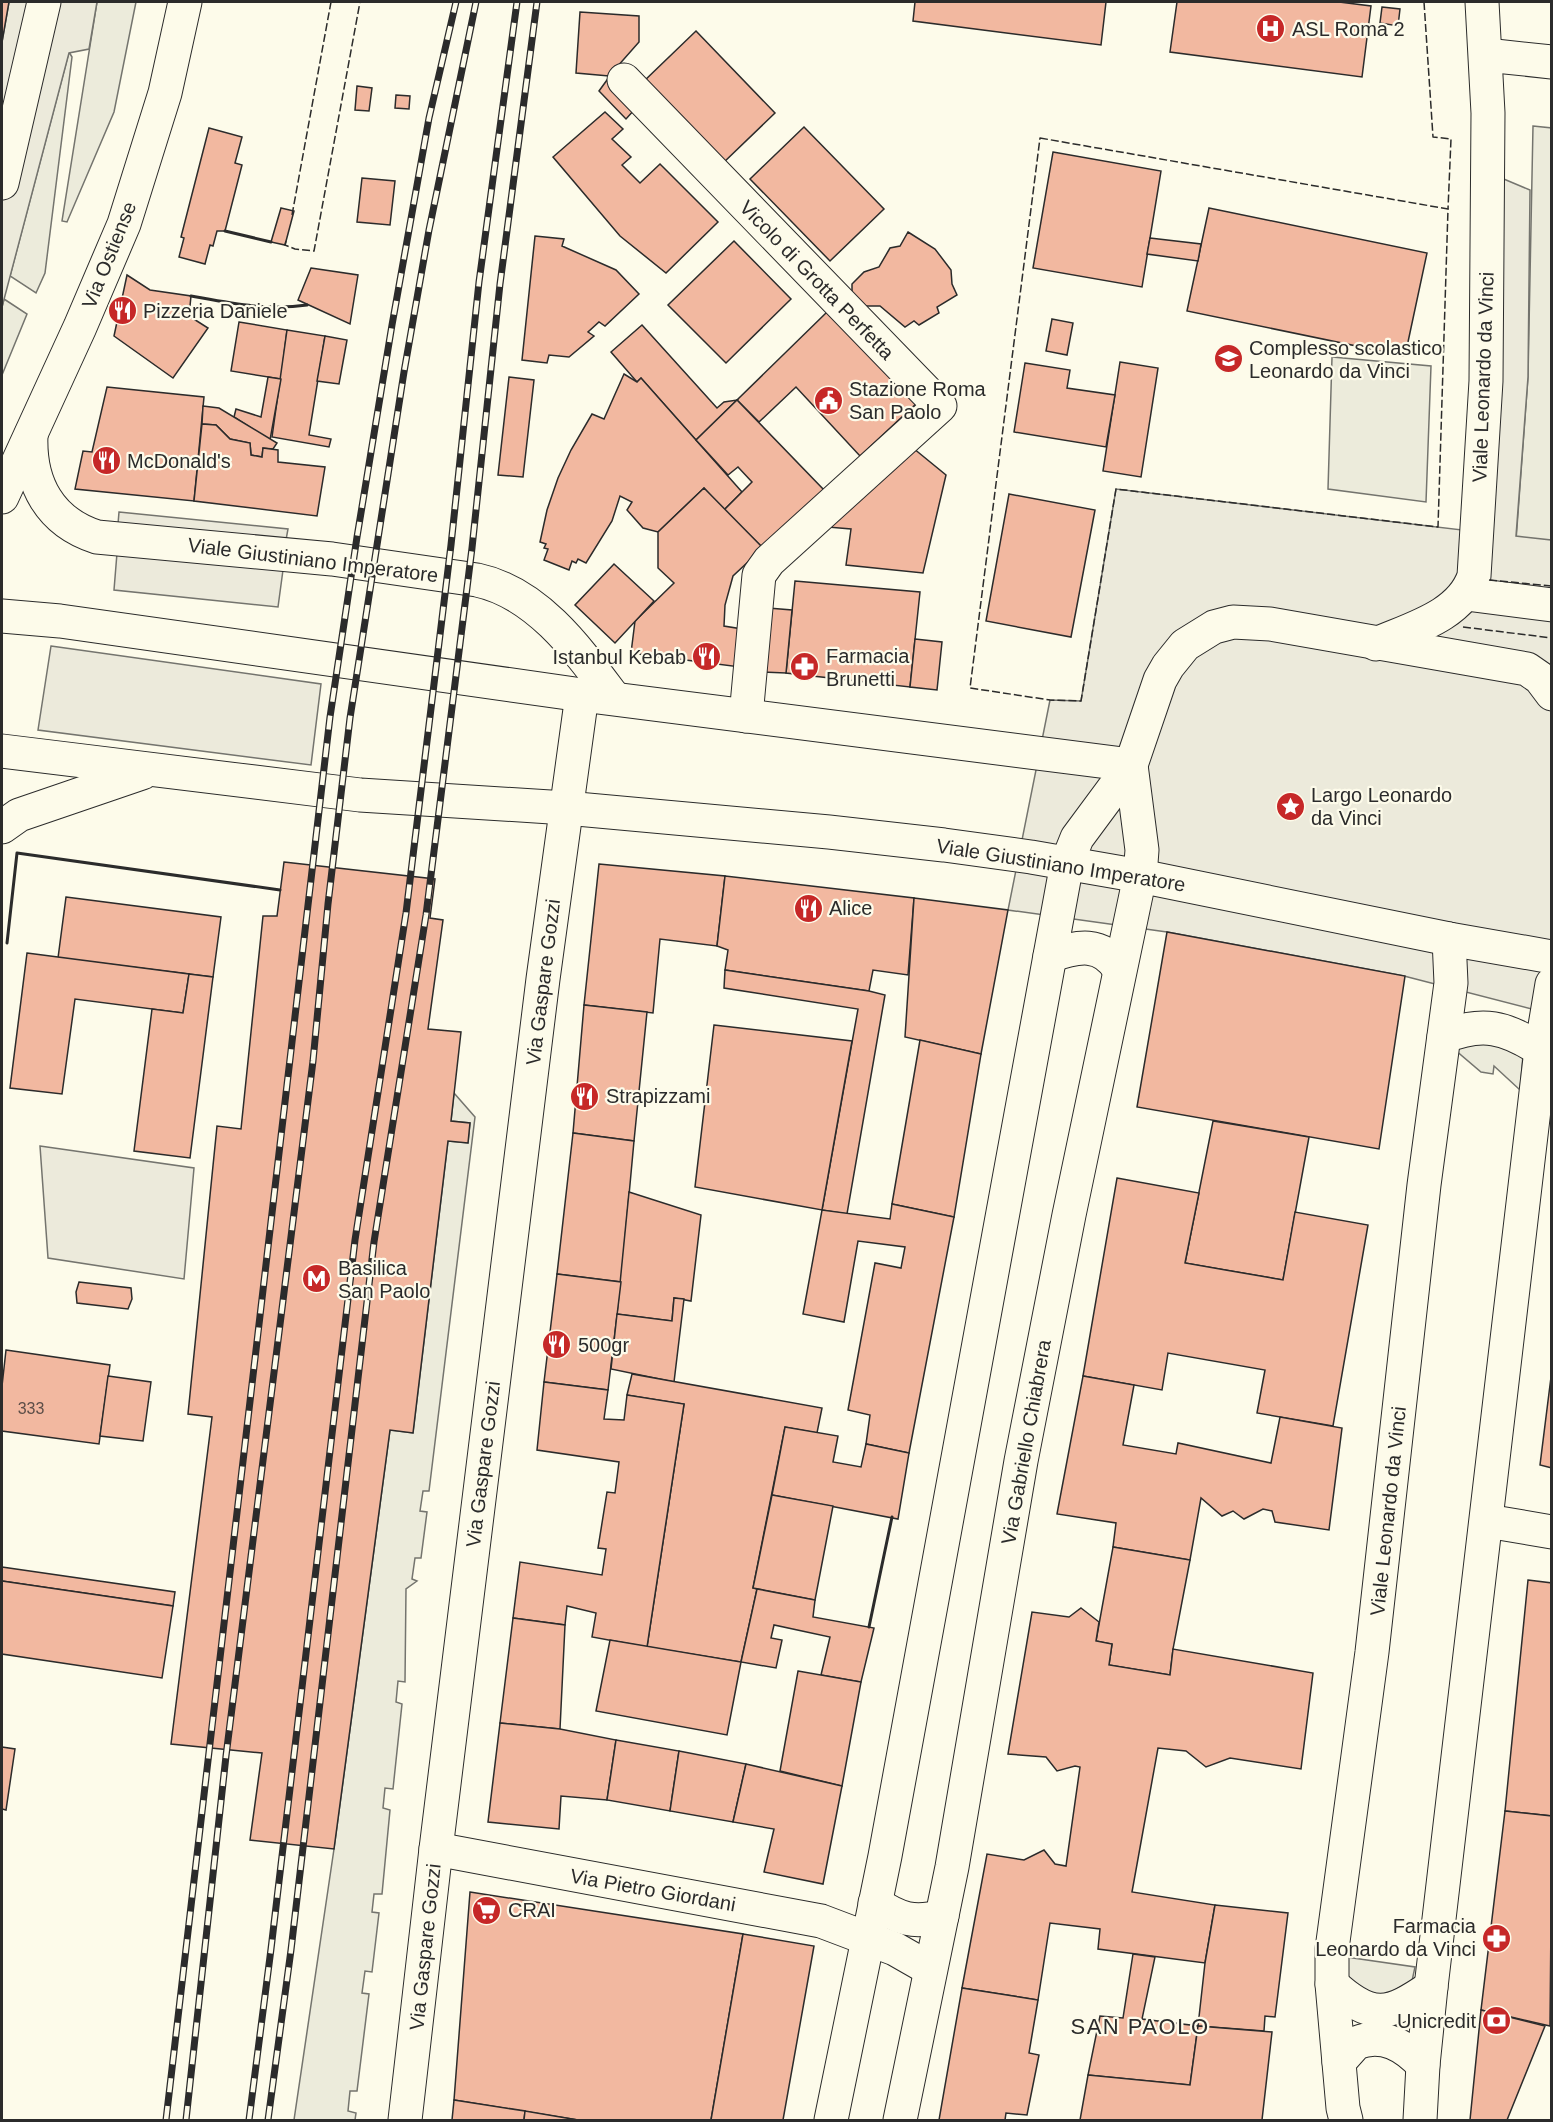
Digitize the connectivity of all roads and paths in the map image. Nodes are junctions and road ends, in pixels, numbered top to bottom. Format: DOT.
graph roads {
  1 [pos="44,2"];
  2 [pos="184,2"];
  3 [pos="1482,2"];
  4 [pos="1486,55"];
  5 [pos="1551,62"];
  6 [pos="624,80"];
  7 [pos="2,183"];
  8 [pos="31,435"];
  9 [pos="2,497"];
  10 [pos="1466,594"];
  11 [pos="1551,604"];
  12 [pos="2,616"];
  13 [pos="1376,644"];
  14 [pos="1551,694"];
  15 [pos="582,695"];
  16 [pos="614,698"];
  17 [pos="746,716"];
  18 [pos="2,751"];
  19 [pos="1131,765"];
  20 [pos="150,770"];
  21 [pos="566,808"];
  22 [pos="2,827"];
  23 [pos="1067,863"];
  24 [pos="1140,876"];
  25 [pos="1449,939"];
  26 [pos="1050,956"];
  27 [pos="1551,957"];
  28 [pos="1119,969"];
  29 [pos="1551,984"];
  30 [pos="1443,1037"];
  31 [pos="1541,1050"];
  32 [pos="1487,1521"];
  33 [pos="1551,1532"];
  34 [pos="436,1850"];
  35 [pos="875,1903"];
  36 [pos="942,1916"];
  37 [pos="868,1940"];
  38 [pos="930,1969"];
  39 [pos="1332,1984"];
  40 [pos="1431,1987"];
  41 [pos="1339,2062"];
  42 [pos="1423,2065"];
  43 [pos="405,2121"];
  44 [pos="831,2121"];
  45 [pos="900,2121"];
  46 [pos="1346,2121"];
  47 [pos="1420,2121"];
  1 -- 7 [label="street"];
  2 -- 8 [label="street, Via Ostiense"];
  3 -- 4 [label="street, Viale Leonardo da Vinci"];
  4 -- 5 [label="street"];
  4 -- 10 [label="street, Viale Leonardo da Vinci"];
  6 -- 17 [label="street, Vicolo di Grotta Perfetta"];
  8 -- 9 [label="street, Via Ostiense"];
  8 -- 16 [label="street, Viale Giustiniano Imperatore"];
  10 -- 11 [label="street"];
  10 -- 13 [label="street"];
  12 -- 15 [label="street"];
  13 -- 14 [label="street"];
  13 -- 19 [label="street"];
  15 -- 16 [label="street"];
  15 -- 21 [label="street"];
  16 -- 17 [label="street"];
  17 -- 19 [label="street"];
  18 -- 20 [label="street, Viale Giustiniano Imperatore"];
  19 -- 23 [label="street"];
  19 -- 24 [label="street"];
  20 -- 21 [label="street, Viale Giustiniano Imperatore"];
  20 -- 22 [label="street"];
  21 -- 23 [label="street, Viale Giustiniano Imperatore"];
  21 -- 34 [label="street, Via Gaspare Gozzi"];
  23 -- 24 [label="street, Viale Giustiniano Imperatore"];
  23 -- 26 [label="street"];
  24 -- 25 [label="street, Viale Giustiniano Imperatore"];
  24 -- 28 [label="street, Via Gabriello Chiabrera"];
  25 -- 27 [label="street, Viale Giustiniano Imperatore"];
  25 -- 30 [label="street, Viale Leonardo da Vinci"];
  26 -- 28 [label="street"];
  26 -- 35 [label="street"];
  28 -- 36 [label="street, Via Gabriello Chiabrera"];
  29 -- 31 [label="street"];
  30 -- 31 [label="street"];
  30 -- 39 [label="street, Viale Leonardo da Vinci"];
  31 -- 32 [label="street"];
  32 -- 33 [label="street"];
  32 -- 40 [label="street"];
  34 -- 37 [label="street, Via Pietro Giordani"];
  34 -- 43 [label="street, Via Gaspare Gozzi"];
  35 -- 36 [label="street"];
  35 -- 37 [label="street"];
  36 -- 38 [label="street, Via Gabriello Chiabrera"];
  37 -- 38 [label="street"];
  37 -- 44 [label="street"];
  38 -- 45 [label="street, Via Gabriello Chiabrera"];
  39 -- 40 [label="street"];
  39 -- 41 [label="street, Viale Leonardo da Vinci"];
  40 -- 42 [label="street"];
  41 -- 42 [label="street"];
  41 -- 46 [label="street, Viale Leonardo da Vinci"];
  42 -- 47 [label="street"];
}
